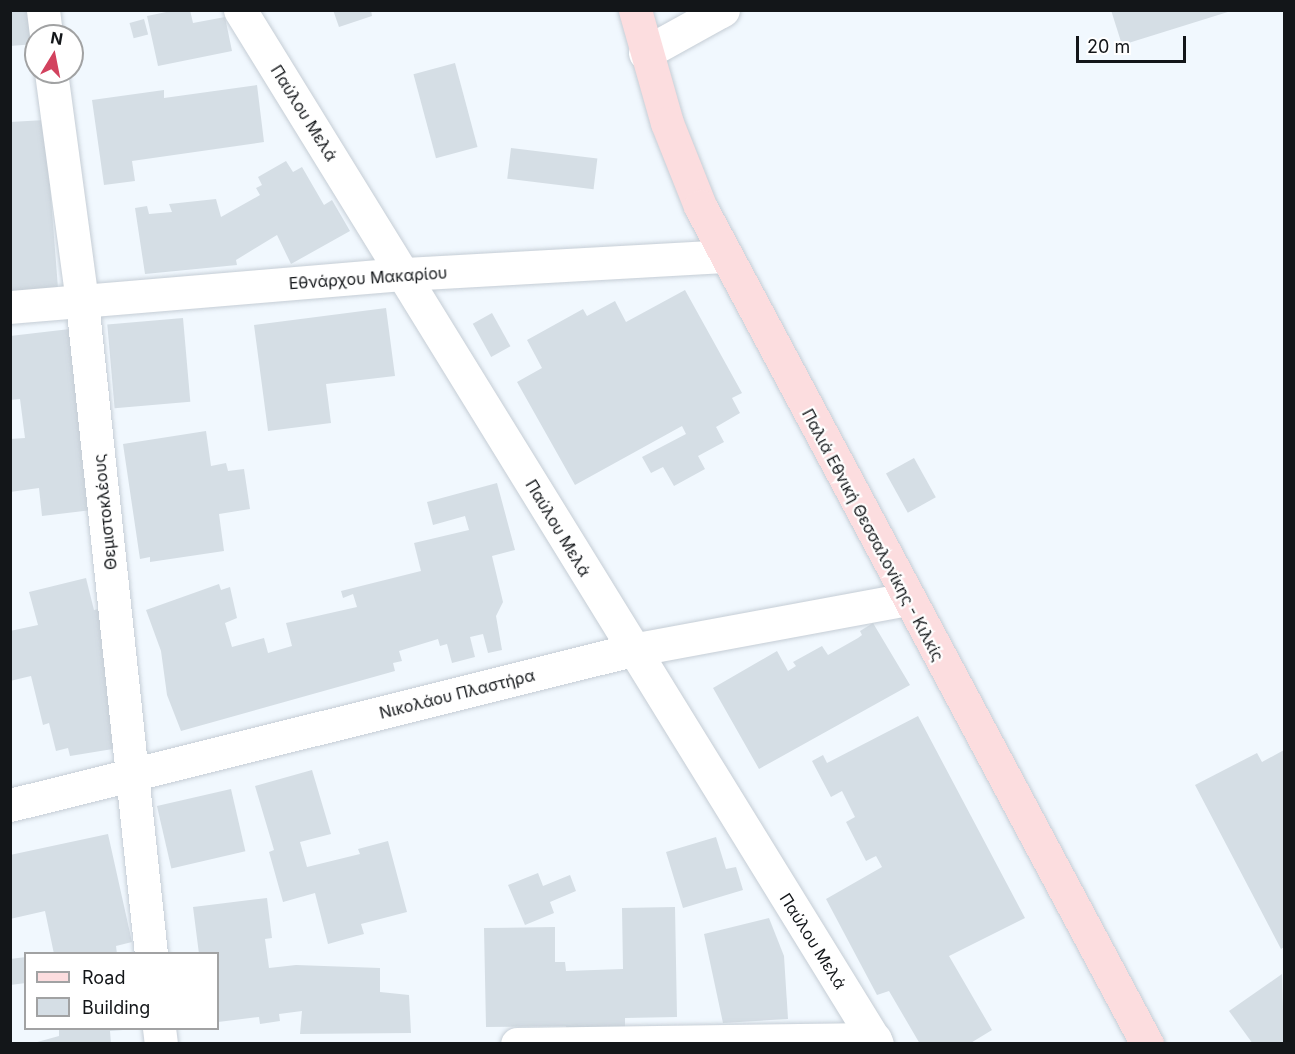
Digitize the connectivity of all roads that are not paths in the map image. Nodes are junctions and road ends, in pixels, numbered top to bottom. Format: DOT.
graph roads {
  1 [pos="240,10"];
  2 [pos="635,10"];
  3 [pos="723,10"];
  4 [pos="645,53"];
  5 [pos="53,84"];
  6 [pos="726,256"];
  7 [pos="404,274"];
  8 [pos="82,302"];
  9 [pos="10,307"];
  10 [pos="907,599"];
  11 [pos="632,650"];
  12 [pos="132,776"];
  13 [pos="10,805"];
  14 [pos="151,952"];
  15 [pos="1138,1037"];
  16 [pos="876,1041"];
  17 [pos="517,1044"];
  1 -- 7 [label="street, Παύλου Μελά"];
  2 -- 4 [label="main road, Παλιά Εθνική Θεσσαλονίκης - Κιλκίς"];
  3 -- 4 [label="street"];
  4 -- 6 [label="main road, Παλιά Εθνική Θεσσαλονίκης - Κιλκίς"];
  5 -- 8 [label="street, Θεμιστοκλέους"];
  6 -- 7 [label="street, Εθνάρχου Μακαρίου"];
  6 -- 10 [label="main road, Παλιά Εθνική Θεσσαλονίκης - Κιλκίς"];
  7 -- 8 [label="street, Εθνάρχου Μακαρίου"];
  7 -- 11 [label="street, Παύλου Μελά"];
  8 -- 9 [label="street, Εθνάρχου Μακαρίου"];
  8 -- 12 [label="street, Θεμιστοκλέους"];
  10 -- 11 [label="street, Νικολάου Πλαστήρα"];
  10 -- 15 [label="main road, Παλιά Εθνική Θεσσαλονίκης - Κιλκίς"];
  11 -- 12 [label="street, Νικολάου Πλαστήρα"];
  11 -- 16 [label="street, Παύλου Μελά"];
  12 -- 13 [label="street, Νικολάου Πλαστήρα"];
  12 -- 14 [label="street, Θεμιστοκλέους"];
  16 -- 17 [label="street"];
}
